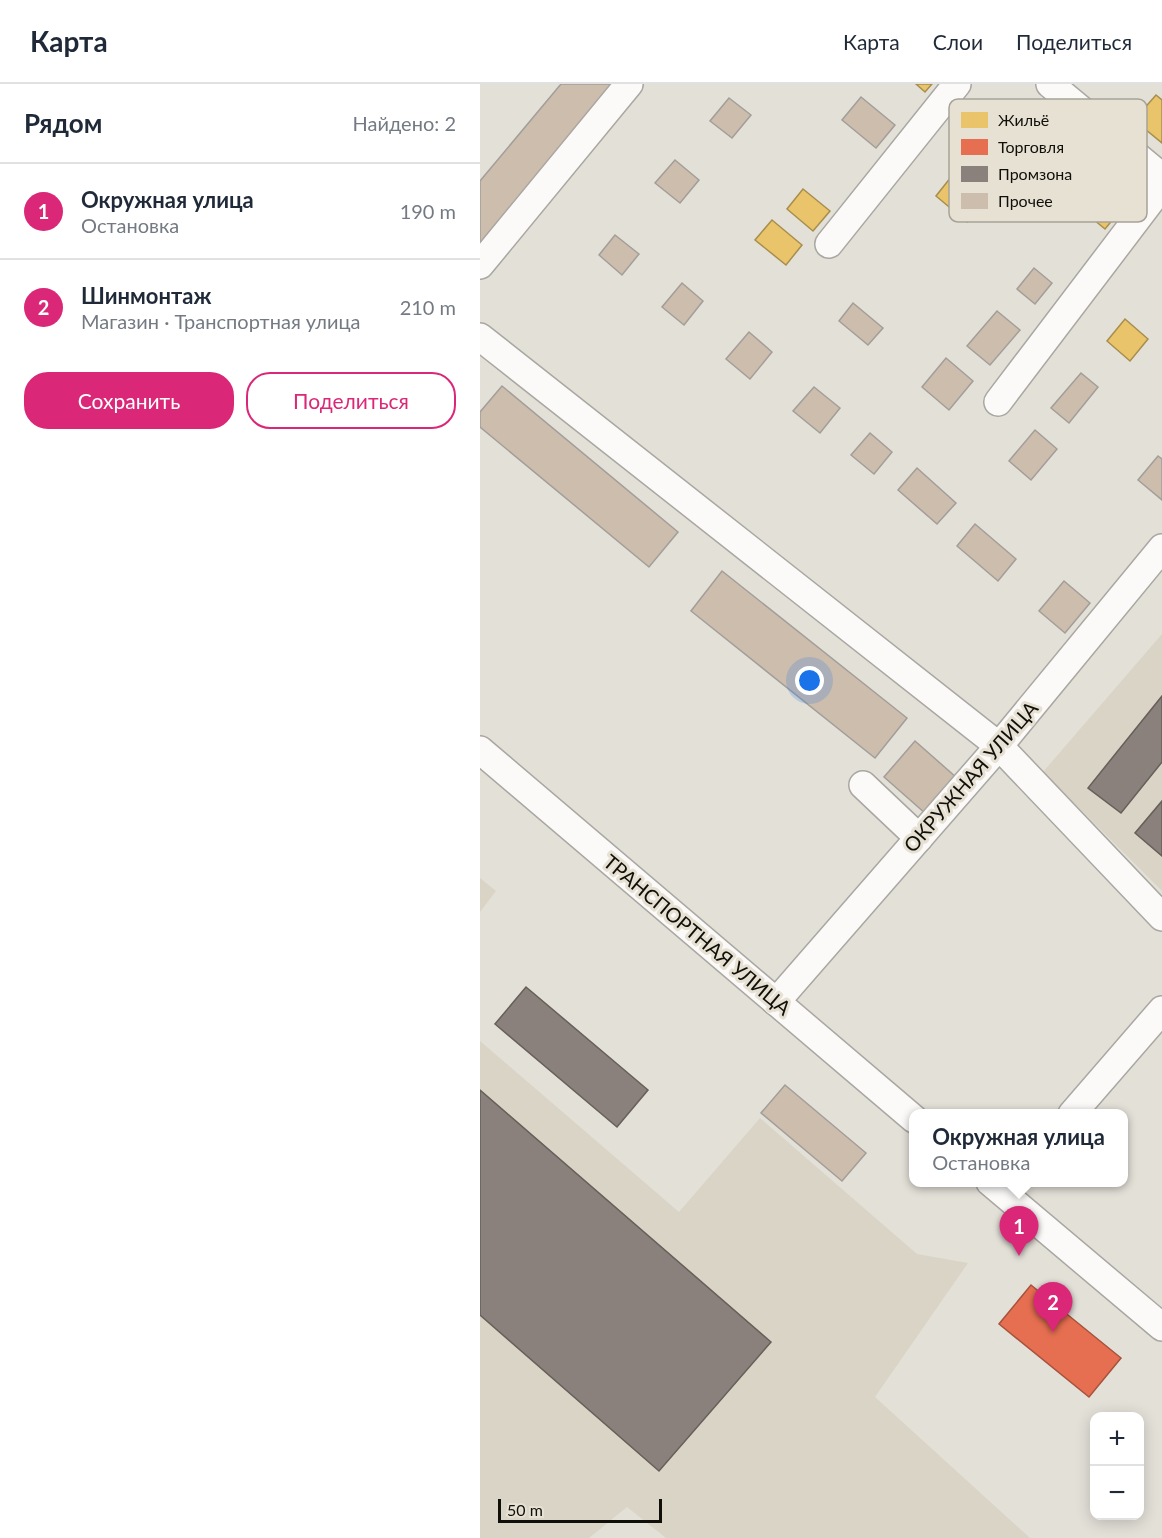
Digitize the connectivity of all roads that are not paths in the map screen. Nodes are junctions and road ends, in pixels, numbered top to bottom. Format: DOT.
graph roads {
  1 [pos="629,84"];
  2 [pos="957,84"];
  3 [pos="1050,84"];
  4 [pos="1068,99"];
  5 [pos="1147,165"];
  6 [pos="1162,177"];
  7 [pos="1162,186"];
  8 [pos="1147,206"];
  9 [pos="1135,222"];
  10 [pos="829,243"];
  11 [pos="480,265"];
  12 [pos="480,337"];
  13 [pos="998,402"];
  14 [pos="1162,548"];
  15 [pos="999,746"];
  16 [pos="480,750"];
  17 [pos="863,785"];
  18 [pos="919,838"];
  19 [pos="1162,917"];
  20 [pos="776,1002"];
  21 [pos="1162,1010"];
  22 [pos="1075,1109"];
  23 [pos="909,1115"];
  24 [pos="1002,1187"];
  25 [pos="1162,1327"];
  1 -- 11 [label="street"];
  2 -- 10 [label="street"];
  3 -- 4 [label="street"];
  5 -- 6 [label="street"];
  7 -- 8 [label="street"];
  9 -- 13 [label="street"];
  12 -- 15 [label="street"];
  14 -- 15 [label="street, ОКРУЖНАЯ УЛИЦА"];
  15 -- 18 [label="street, ОКРУЖНАЯ УЛИЦА"];
  15 -- 19 [label="street"];
  16 -- 20 [label="street, ТРАНСПОРТНАЯ УЛИЦА"];
  17 -- 18 [label="street"];
  18 -- 20 [label="street, ОКРУЖНАЯ УЛИЦА"];
  20 -- 23 [label="street, ТРАНСПОРТНАЯ УЛИЦА"];
  21 -- 22 [label="street"];
  24 -- 25 [label="street"];
}
